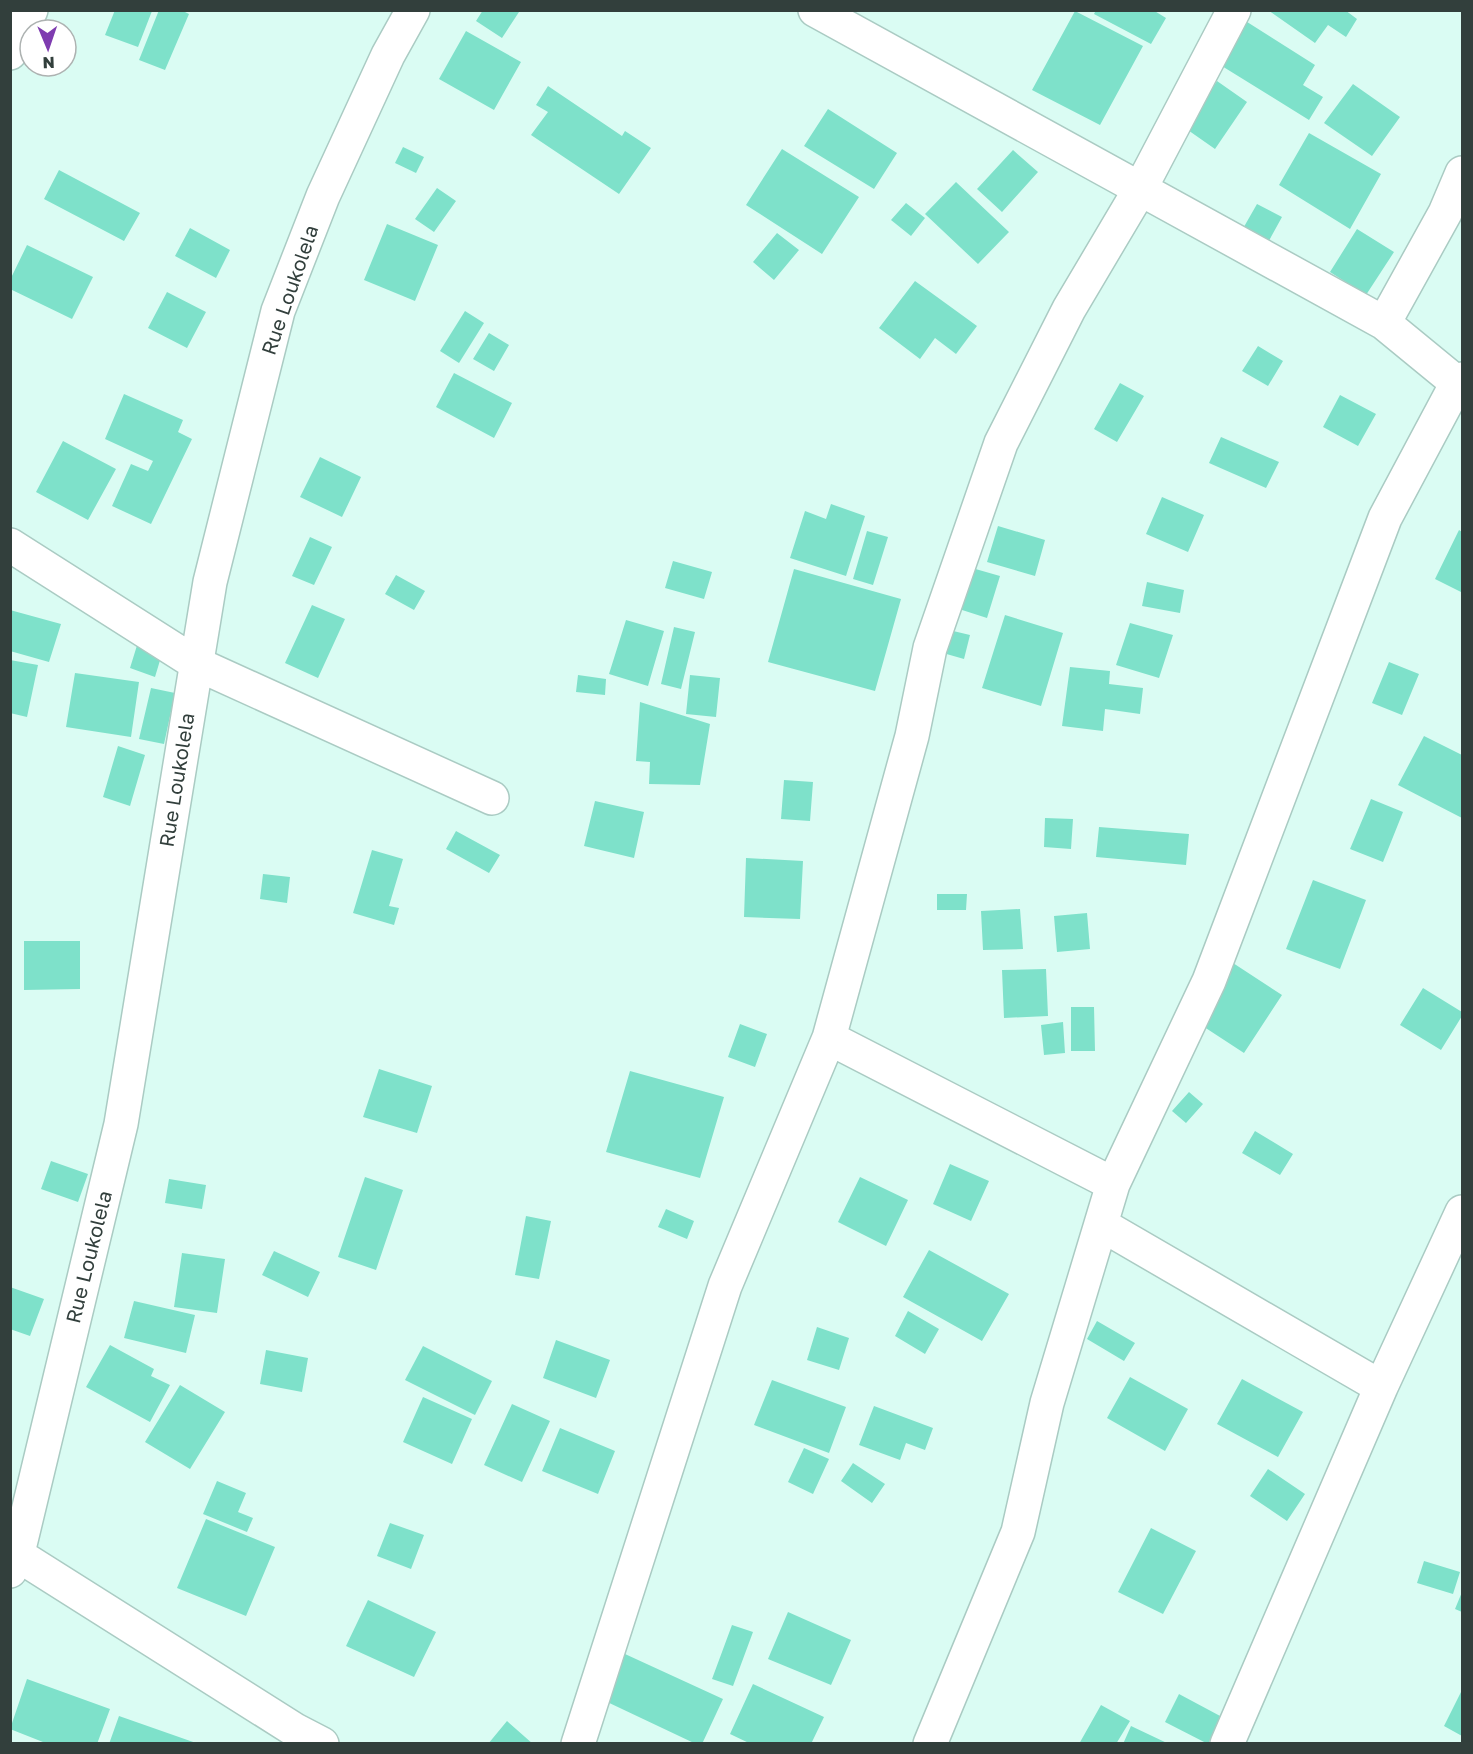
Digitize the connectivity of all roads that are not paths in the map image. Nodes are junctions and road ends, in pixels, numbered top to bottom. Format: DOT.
graph roads {
  1 [pos="31,10"];
  2 [pos="413,10"];
  3 [pos="815,10"];
  4 [pos="1234,10"];
  5 [pos="10,53"];
  6 [pos="1462,173"];
  7 [pos="1139,191"];
  8 [pos="1384,323"];
  9 [pos="1461,383"];
  10 [pos="10,545"];
  11 [pos="196,664"];
  12 [pos="492,798"];
  13 [pos="829,1038"];
  14 [pos="1113,1184"];
  15 [pos="1462,1212"];
  16 [pos="1102,1225"];
  17 [pos="1381,1387"];
  18 [pos="13,1558"];
  19 [pos="322,1743"];
  20 [pos="578,1743"];
  21 [pos="930,1743"];
  22 [pos="1227,1743"];
  1 -- 5 [label="street"];
  2 -- 11 [label="street, Rue Loukolela"];
  3 -- 7 [label="street"];
  4 -- 7 [label="street"];
  6 -- 8 [label="street"];
  7 -- 8 [label="street"];
  7 -- 13 [label="street"];
  8 -- 9 [label="street"];
  9 -- 14 [label="street"];
  10 -- 11 [label="street"];
  11 -- 12 [label="street"];
  11 -- 18 [label="street, Rue Loukolela"];
  13 -- 14 [label="street"];
  13 -- 20 [label="street"];
  14 -- 16 [label="street"];
  15 -- 17 [label="street"];
  16 -- 17 [label="street"];
  16 -- 21 [label="street"];
  17 -- 22 [label="street"];
  18 -- 19 [label="street"];
}
